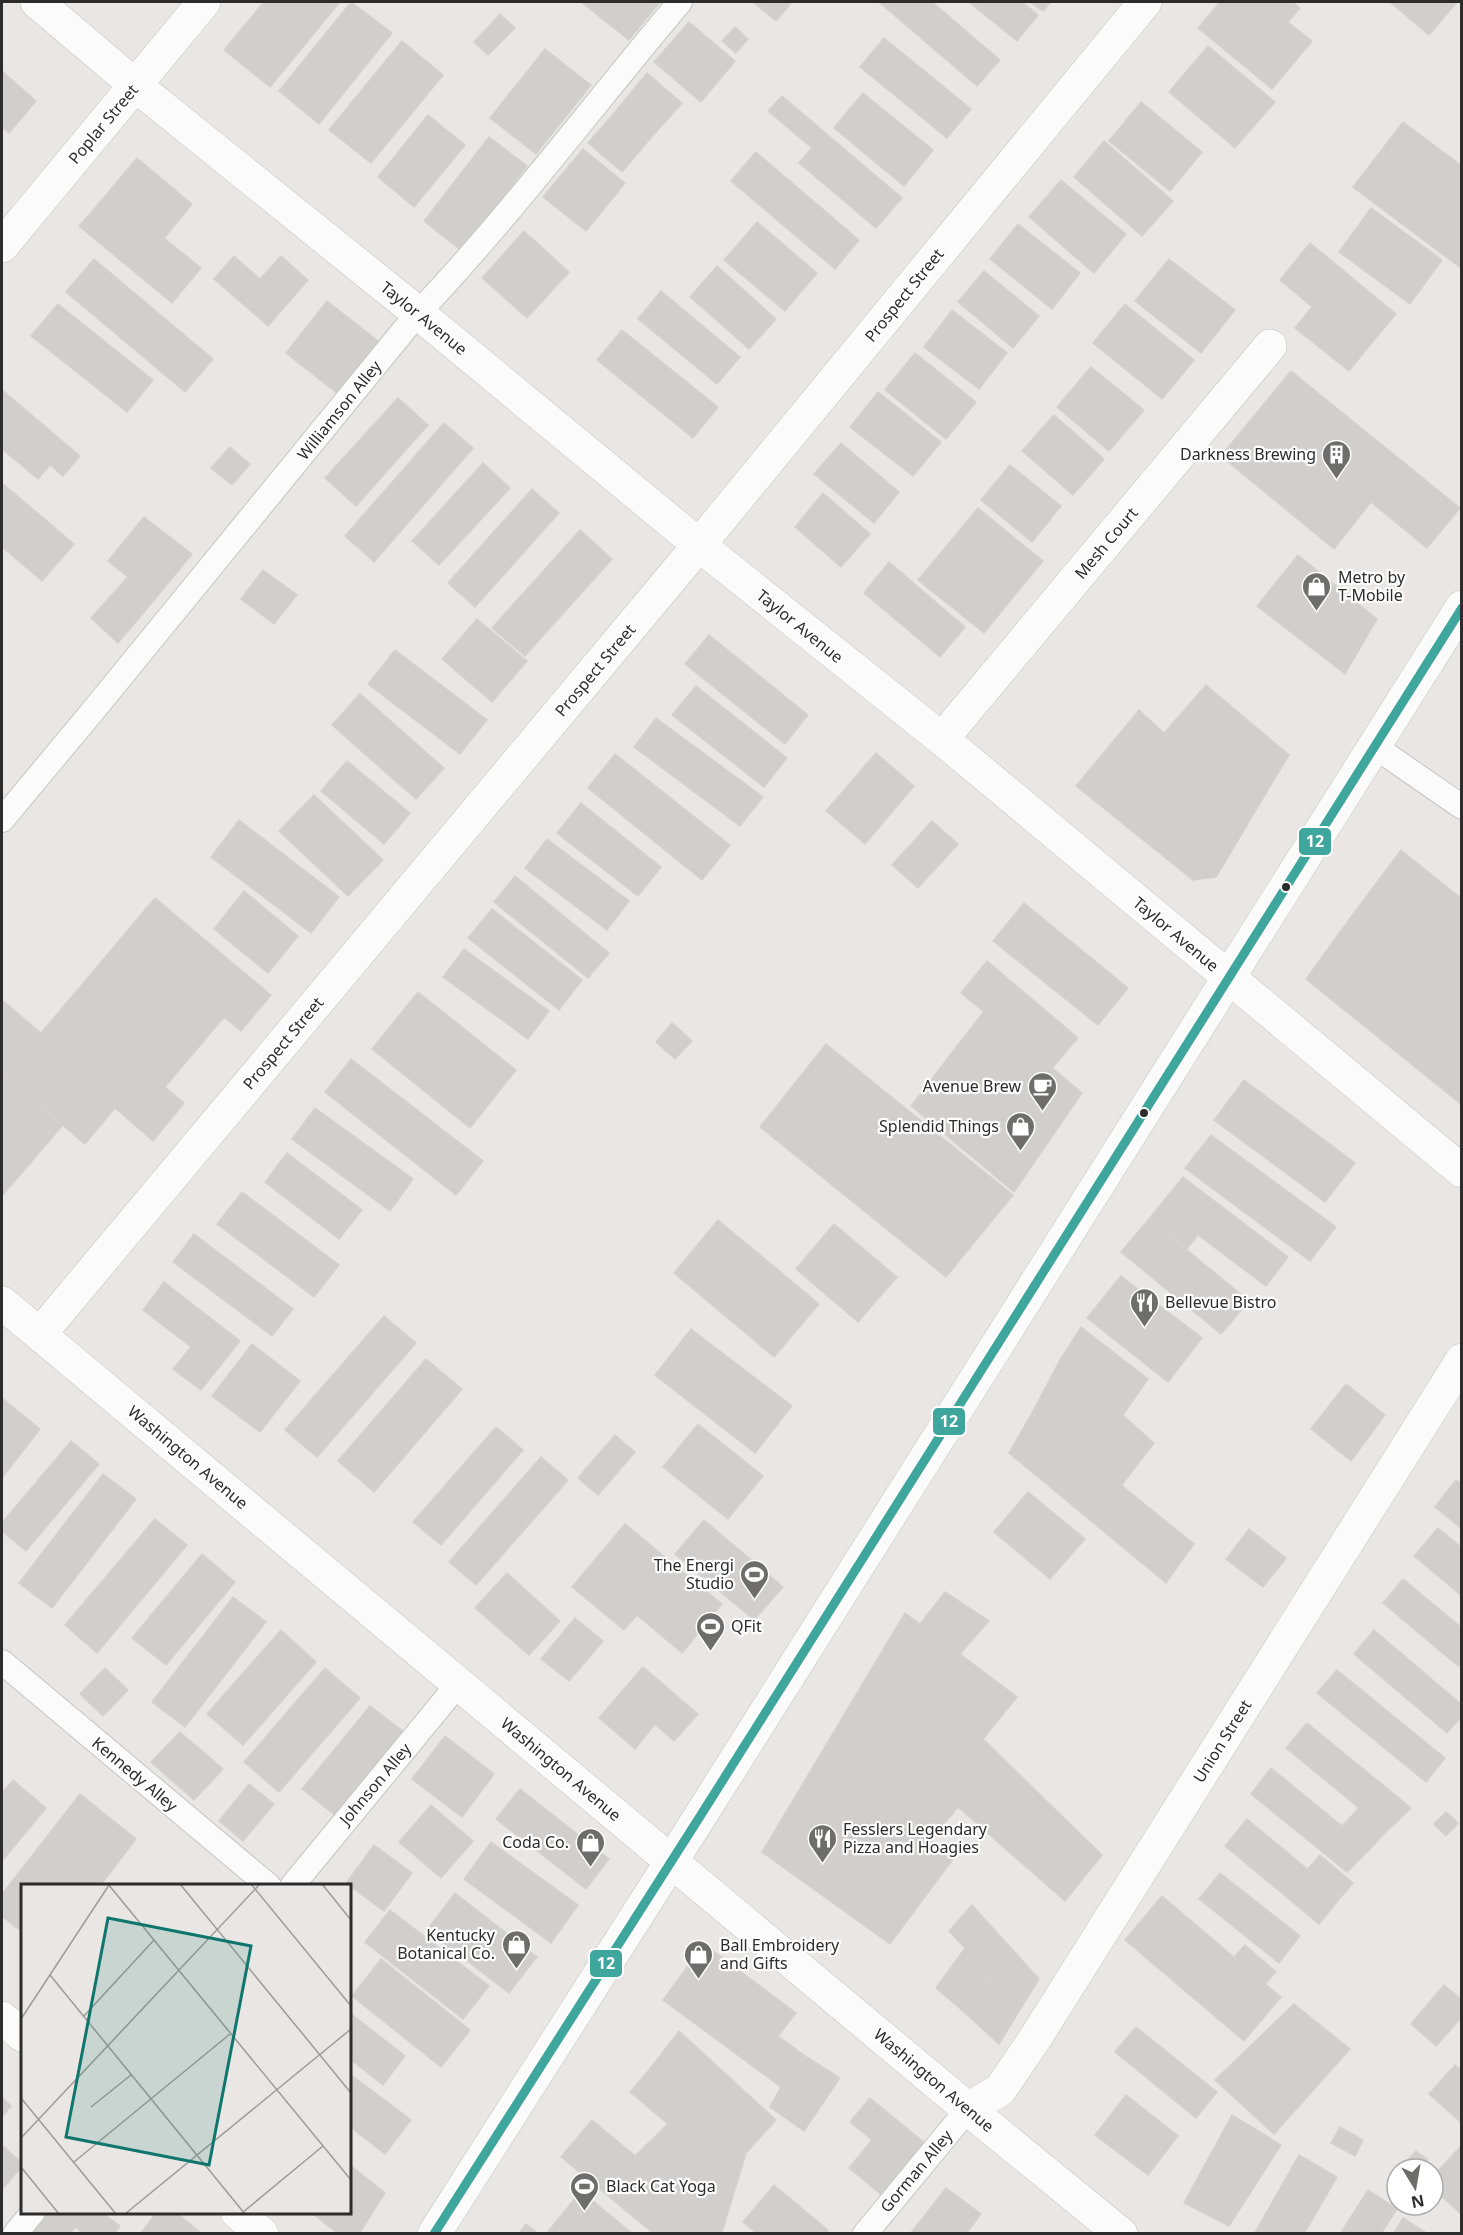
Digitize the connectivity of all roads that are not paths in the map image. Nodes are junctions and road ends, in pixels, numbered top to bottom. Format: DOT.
graph roads {
  1 [pos="37,2"];
  2 [pos="204,2"];
  3 [pos="680,2"];
  4 [pos="1145,2"];
  5 [pos="135,85"];
  6 [pos="2,246"];
  7 [pos="418,313"];
  8 [pos="1270,346"];
  9 [pos="699,545"];
  10 [pos="1461,607"];
  11 [pos="942,739"];
  12 [pos="1374,746"];
  13 [pos="1461,807"];
  14 [pos="2,820"];
  15 [pos="1228,977"];
  16 [pos="1461,1171"];
  17 [pos="2,1303"];
  18 [pos="40,1334"];
  19 [pos="1461,1360"];
  20 [pos="2,1662"];
  21 [pos="459,1683"];
  22 [pos="671,1860"];
  23 [pos="267,1884"];
  24 [pos="294,1884"];
  25 [pos="2,2018"];
  26 [pos="21,2034"];
  27 [pos="968,2109"];
  28 [pos="31,2214"];
  29 [pos="239,2214"];
  30 [pos="15,2234"];
  31 [pos="262,2234"];
  32 [pos="434,2234"];
  33 [pos="865,2234"];
  34 [pos="1121,2234"];
  1 -- 5 [label="street, Taylor Avenue"];
  2 -- 5 [label="street, Poplar Street"];
  3 -- 7 [label="lane, Williamson Alley"];
  4 -- 9 [label="street, Prospect Street"];
  5 -- 6 [label="street, Poplar Street"];
  5 -- 7 [label="street, Taylor Avenue"];
  7 -- 9 [label="street, Taylor Avenue"];
  7 -- 14 [label="lane, Williamson Alley"];
  8 -- 11 [label="street, Mesh Court"];
  9 -- 11 [label="street, Taylor Avenue"];
  9 -- 18 [label="street, Prospect Street"];
  10 -- 12 [label="street"];
  11 -- 15 [label="street, Taylor Avenue"];
  12 -- 13 [label="lane"];
  12 -- 15 [label="street"];
  15 -- 16 [label="street, Taylor Avenue"];
  15 -- 22 [label="street"];
  17 -- 18 [label="street, Washington Avenue"];
  18 -- 21 [label="street, Washington Avenue"];
  19 -- 27 [label="street, Union Street"];
  20 -- 23 [label="lane, Kennedy Alley"];
  21 -- 22 [label="street, Washington Avenue"];
  21 -- 24 [label="lane, Johnson Alley"];
  22 -- 27 [label="street, Washington Avenue"];
  22 -- 32 [label="street"];
  25 -- 26 [label="street"];
  27 -- 33 [label="lane, Gorman Alley"];
  27 -- 34 [label="street, Washington Avenue"];
  28 -- 30 [label="lane"];
  29 -- 31 [label="street"];
}
